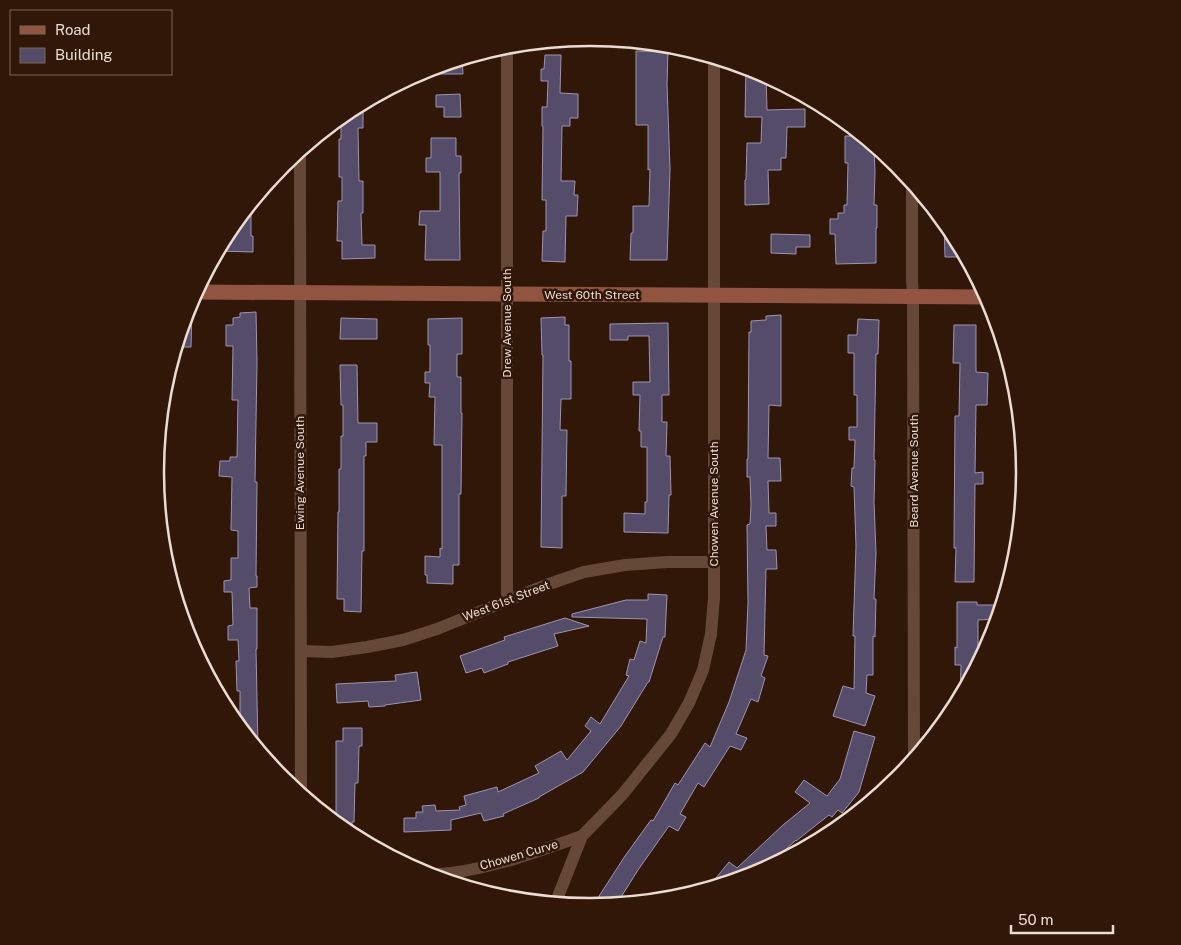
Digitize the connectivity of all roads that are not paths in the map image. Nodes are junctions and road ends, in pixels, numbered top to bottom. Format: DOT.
graph roads {
  1 [pos="506,54"];
  2 [pos="714,65"];
  3 [pos="300,161"];
  4 [pos="912,192"];
  5 [pos="204,292"];
  6 [pos="300,293"];
  7 [pos="507,294"];
  8 [pos="714,296"];
  9 [pos="913,296"];
  10 [pos="979,297"];
  11 [pos="714,562"];
  12 [pos="507,600"];
  13 [pos="301,651"];
  14 [pos="914,750"];
  15 [pos="301,785"];
  16 [pos="582,836"];
  17 [pos="444,873"];
  18 [pos="558,898"];
  1 -- 7 [label="street, Drew Avenue South"];
  2 -- 8 [label="street, Chowen Avenue South"];
  3 -- 6 [label="street, Ewing Avenue South"];
  4 -- 9 [label="street, Beard Avenue South"];
  5 -- 6 [label="street, West 60th Street"];
  6 -- 7 [label="street, West 60th Street"];
  6 -- 13 [label="street, Ewing Avenue South"];
  7 -- 8 [label="street, West 60th Street"];
  7 -- 12 [label="street, Drew Avenue South"];
  8 -- 9 [label="street, West 60th Street"];
  8 -- 11 [label="street, Chowen Avenue South"];
  9 -- 10 [label="street, West 60th Street"];
  9 -- 14 [label="street, Beard Avenue South"];
  11 -- 12 [label="street, West 61st Street"];
  11 -- 16 [label="street, Chowen Avenue South"];
  12 -- 13 [label="street, West 61st Street"];
  13 -- 15 [label="street, Ewing Avenue South"];
  16 -- 17 [label="street, Chowen Curve"];
  16 -- 18 [label="street, Chowen Avenue South"];
}
